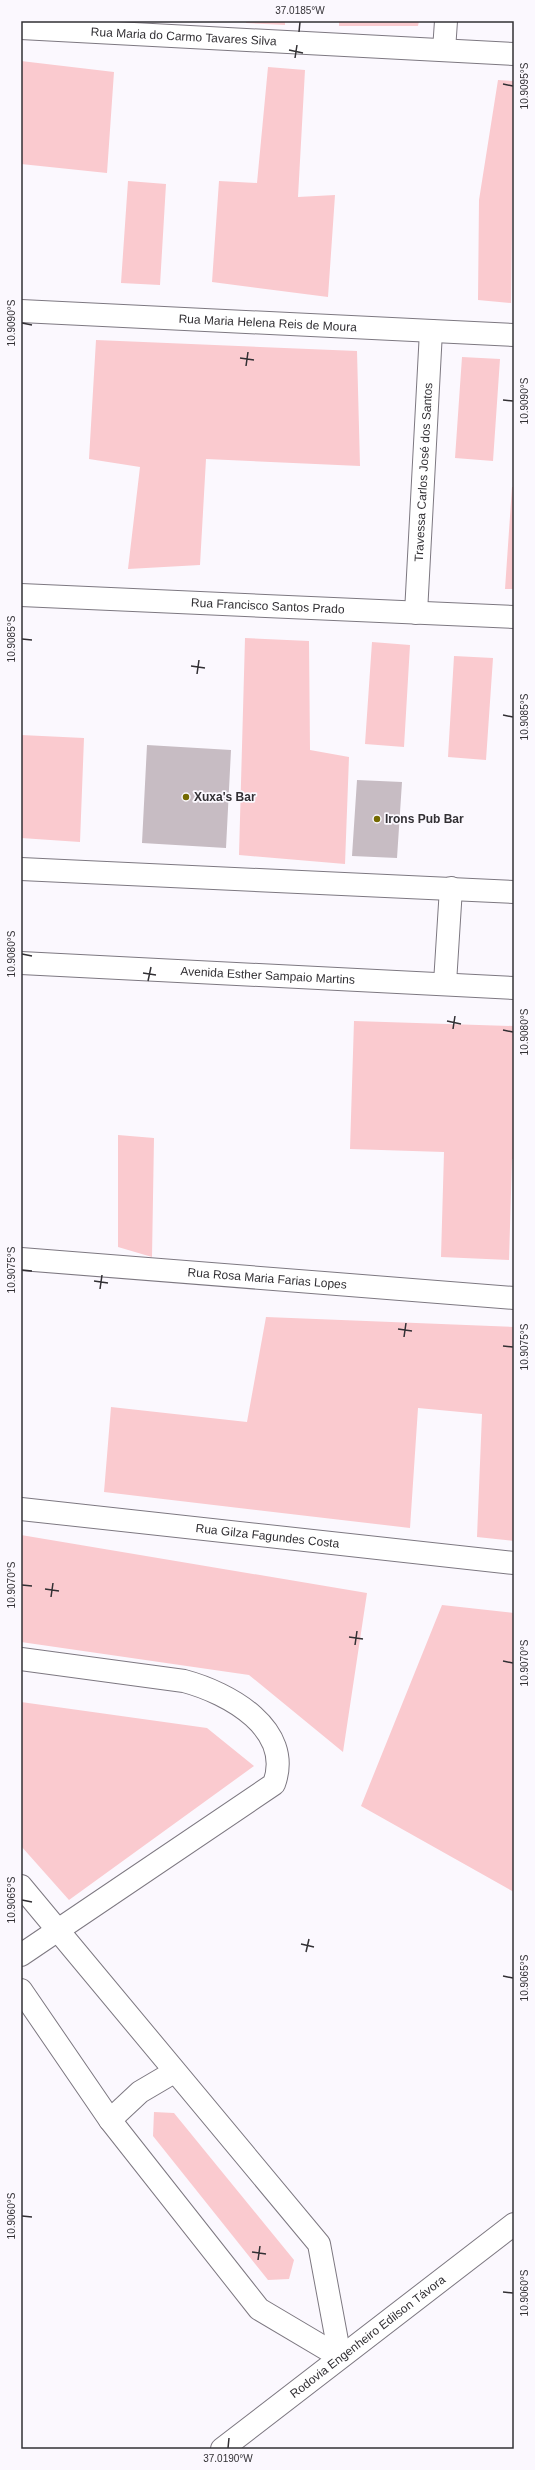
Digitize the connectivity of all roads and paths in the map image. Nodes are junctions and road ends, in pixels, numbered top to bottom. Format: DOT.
graph roads {
  1 [pos="446,21"];
  2 [pos="21,28"];
  3 [pos="444,50"];
  4 [pos="514,54"];
  5 [pos="21,311"];
  6 [pos="431,332"];
  7 [pos="514,335"];
  8 [pos="21,595"];
  9 [pos="416,613"];
  10 [pos="514,617"];
  11 [pos="21,869"];
  12 [pos="451,888"];
  13 [pos="514,892"];
  14 [pos="21,963"];
  15 [pos="445,983"];
  16 [pos="514,988"];
  17 [pos="21,1259"];
  18 [pos="514,1298"];
  19 [pos="21,1509"];
  20 [pos="514,1563"];
  21 [pos="21,1659"];
  22 [pos="21,1886"];
  23 [pos="59,1930"];
  24 [pos="21,1956"];
  25 [pos="21,1990"];
  26 [pos="174,2072"];
  27 [pos="110,2120"];
  28 [pos="514,2224"];
  29 [pos="340,2358"];
  30 [pos="222,2449"];
  1 -- 3 [label="street"];
  2 -- 3 [label="street, Rua Maria do Carmo Tavares Silva"];
  3 -- 4 [label="street, Rua Maria do Carmo Tavares Silva"];
  5 -- 6 [label="street, Rua Maria Helena Reis de Moura"];
  6 -- 7 [label="street, Rua Maria Helena Reis de Moura"];
  6 -- 9 [label="street, Travessa Carlos José dos Santos"];
  8 -- 9 [label="street, Rua Francisco Santos Prado"];
  9 -- 10 [label="street, Rua Francisco Santos Prado"];
  11 -- 12 [label="street"];
  12 -- 13 [label="street"];
  12 -- 15 [label="street"];
  14 -- 15 [label="street, Avenida Esther Sampaio Martins"];
  15 -- 16 [label="street, Avenida Esther Sampaio Martins"];
  17 -- 18 [label="street, Rua Rosa Maria Farias Lopes"];
  19 -- 20 [label="street, Rua Gilza Fagundes Costa"];
  21 -- 23 [label="street"];
  22 -- 23 [label="street"];
  23 -- 24 [label="street"];
  23 -- 26 [label="street"];
  25 -- 27 [label="street"];
  26 -- 27 [label="street"];
  26 -- 29 [label="street"];
  27 -- 29 [label="street"];
  28 -- 29 [label="street, Rodovia Engenheiro Edilson Távora"];
  29 -- 30 [label="street, Rodovia Engenheiro Edilson Távora"];
}
